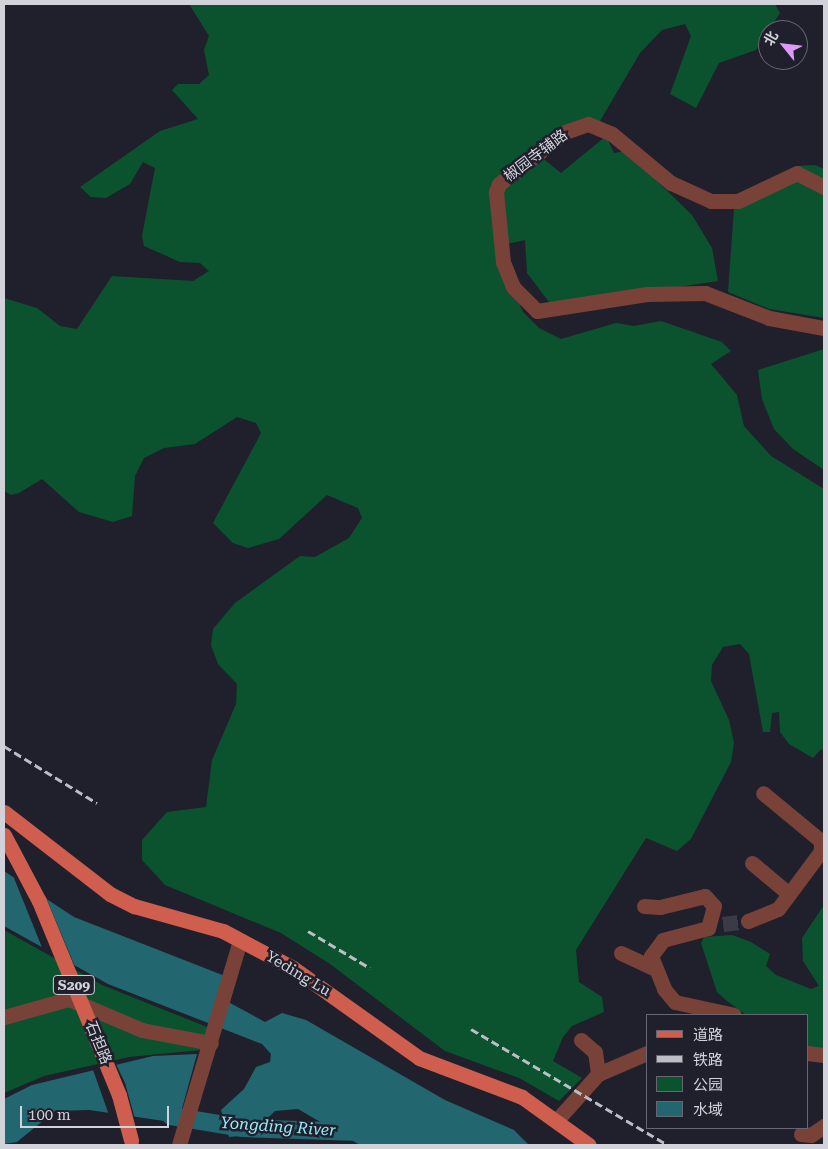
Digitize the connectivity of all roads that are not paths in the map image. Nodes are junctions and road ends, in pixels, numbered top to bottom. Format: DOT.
graph roads {
  1 [pos="824,187"];
  2 [pos="824,328"];
  3 [pos="764,793"];
  4 [pos="4,812"];
  5 [pos="4,835"];
  6 [pos="752,863"];
  7 [pos="789,894"];
  8 [pos="644,906"];
  9 [pos="748,921"];
  10 [pos="723,924"];
  11 [pos="708,928"];
  12 [pos="240,940"];
  13 [pos="621,953"];
  14 [pos="653,968"];
  15 [pos="729,1014"];
  16 [pos="4,1017"];
  17 [pos="581,1040"];
  18 [pos="211,1043"];
  19 [pos="646,1053"];
  20 [pos="808,1053"];
  21 [pos="824,1055"];
  22 [pos="598,1074"];
  23 [pos="557,1120"];
  24 [pos="824,1126"];
  25 [pos="801,1134"];
  26 [pos="131,1143"];
  27 [pos="178,1145"];
  28 [pos="588,1145"];
  1 -- 2 [label="street, 椒园寺辅路"];
  3 -- 7 [label="street"];
  4 -- 12 [label="main road, Yeding Lu"];
  5 -- 26 [label="main road, 石担路 / S209, bridge"];
  6 -- 7 [label="street"];
  7 -- 9 [label="street"];
  8 -- 11 [label="street"];
  10 -- 11 [label="street"];
  11 -- 14 [label="street"];
  12 -- 18 [label="street"];
  12 -- 23 [label="main road, Yeding Lu"];
  13 -- 14 [label="street"];
  14 -- 15 [label="street"];
  16 -- 18 [label="street"];
  17 -- 22 [label="street"];
  18 -- 27 [label="street"];
  19 -- 22 [label="street"];
  20 -- 21 [label="street"];
  22 -- 23 [label="street"];
  23 -- 28 [label="main road, Yeding Lu"];
  24 -- 25 [label="street"];
}
